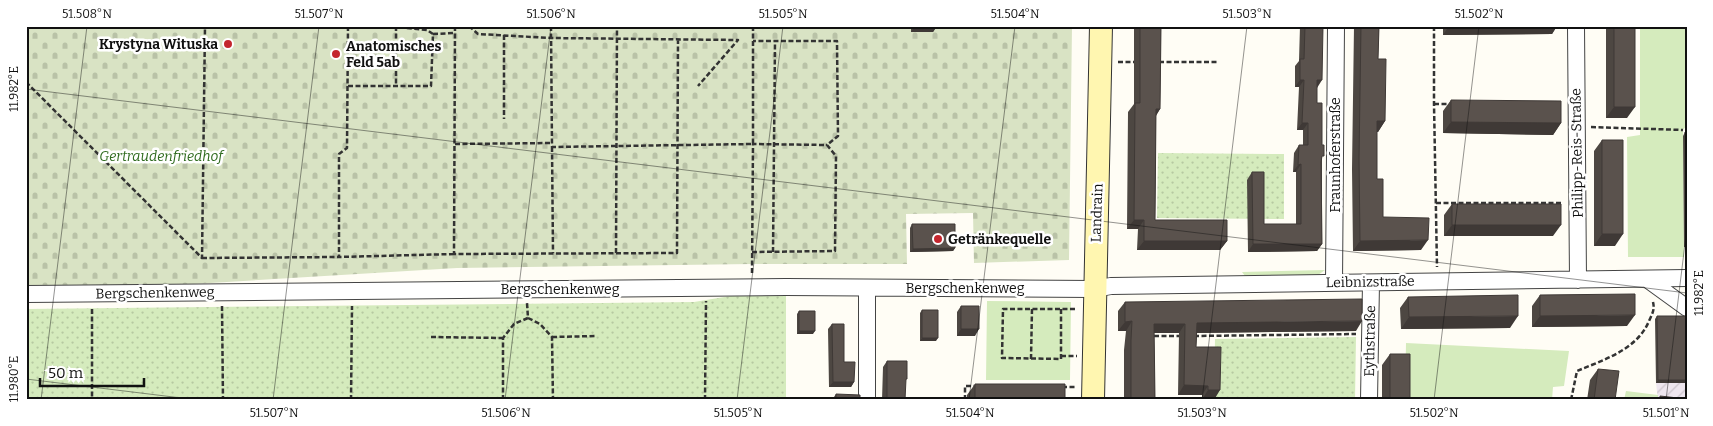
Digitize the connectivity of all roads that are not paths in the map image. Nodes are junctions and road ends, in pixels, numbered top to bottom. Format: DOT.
graph roads {
  1 [pos="1101,26"];
  2 [pos="1336,26"];
  3 [pos="1576,26"];
  4 [pos="1687,278"];
  5 [pos="1647,279"];
  6 [pos="1578,280"];
  7 [pos="1334,283"];
  8 [pos="1371,283"];
  9 [pos="867,288"];
  10 [pos="1094,289"];
  11 [pos="26,294"];
  12 [pos="1687,308"];
  13 [pos="1093,393"];
  14 [pos="867,400"];
  15 [pos="1369,400"];
  1 -- 10 [label="street, Landrain"];
  2 -- 7 [label="street, Fraunhoferstraße"];
  3 -- 6 [label="street, Philipp-Reis-Straße"];
  4 -- 5 [label="street, Leibnizstraße"];
  5 -- 6 [label="street, Leibnizstraße"];
  5 -- 12 [label="street"];
  6 -- 8 [label="street, Leibnizstraße"];
  7 -- 8 [label="street, Leibnizstraße"];
  7 -- 10 [label="street, Leibnizstraße"];
  8 -- 15 [label="street, Eythstraße"];
  9 -- 10 [label="street, Bergschenkenweg"];
  9 -- 11 [label="street, Bergschenkenweg"];
  9 -- 14 [label="street"];
  10 -- 13 [label="street, Landrain"];
}
